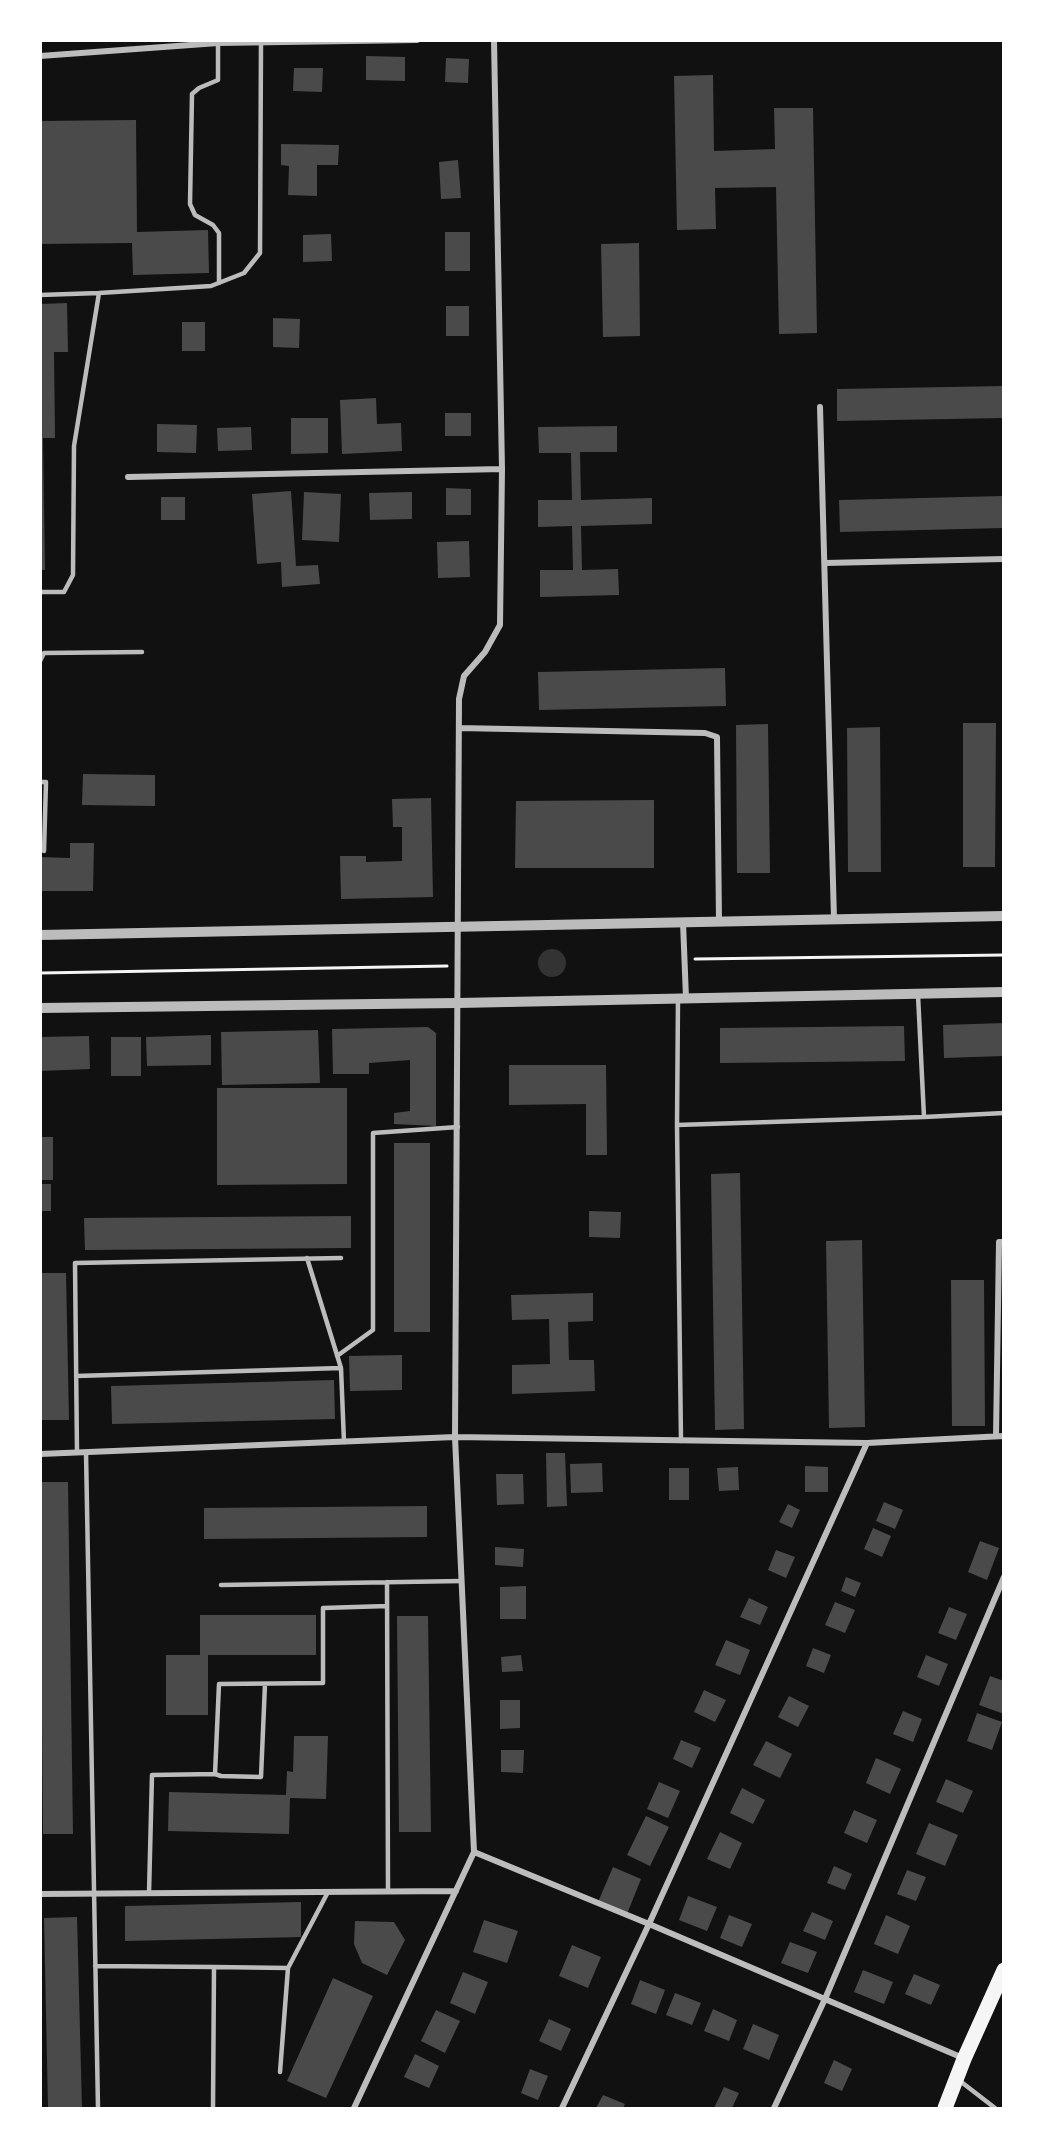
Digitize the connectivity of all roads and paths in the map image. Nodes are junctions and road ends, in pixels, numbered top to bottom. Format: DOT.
graph roads {
  1 [pos="417,40"];
  2 [pos="494,40"];
  3 [pos="261,42"];
  4 [pos="218,43"];
  5 [pos="40,56"];
  6 [pos="219,283"];
  7 [pos="99,293"];
  8 [pos="40,295"];
  9 [pos="820,407"];
  10 [pos="502,469"];
  11 [pos="128,477"];
  12 [pos="1004,559"];
  13 [pos="825,563"];
  14 [pos="40,592"];
  15 [pos="142,652"];
  16 [pos="40,661"];
  17 [pos="459,728"];
  18 [pos="40,782"];
  19 [pos="44,851"];
  20 [pos="1004,916"];
  21 [pos="834,919"];
  22 [pos="719,921"];
  23 [pos="683,922"];
  24 [pos="458,927"];
  25 [pos="40,935"];
  26 [pos="1004,955"];
  27 [pos="684,959"];
  28 [pos="458,966"];
  29 [pos="40,973"];
  30 [pos="1004,992"];
  31 [pos="918,993"];
  32 [pos="682,998"];
  33 [pos="458,1003"];
  34 [pos="40,1008"];
  35 [pos="1004,1113"];
  36 [pos="924,1117"];
  37 [pos="677,1125"];
  38 [pos="458,1127"];
  39 [pos="1004,1242"];
  40 [pos="306,1258"];
  41 [pos="341,1258"];
  42 [pos="337,1356"];
  43 [pos="341,1368"];
  44 [pos="76,1376"];
  45 [pos="1000,1436"];
  46 [pos="455,1437"];
  47 [pos="681,1441"];
  48 [pos="344,1442"];
  49 [pos="867,1443"];
  50 [pos="77,1452"];
  51 [pos="86,1452"];
  52 [pos="40,1454"];
  53 [pos="1004,1577"];
  54 [pos="462,1581"];
  55 [pos="387,1582"];
  56 [pos="221,1585"];
  57 [pos="387,1606"];
  58 [pos="265,1684"];
  59 [pos="214,1774"];
  60 [pos="474,1852"];
  61 [pos="456,1891"];
  62 [pos="328,1892"];
  63 [pos="388,1892"];
  64 [pos="94,1893"];
  65 [pos="149,1893"];
  66 [pos="40,1894"];
  67 [pos="649,1924"];
  68 [pos="95,1966"];
  69 [pos="214,1967"];
  70 [pos="288,1968"];
  71 [pos="1004,1971"];
  72 [pos="825,1999"];
  73 [pos="964,2058"];
  74 [pos="280,2072"];
  75 [pos="958,2079"];
  76 [pos="98,2109"];
  77 [pos="213,2109"];
  78 [pos="354,2109"];
  79 [pos="562,2109"];
  80 [pos="774,2109"];
  81 [pos="945,2109"];
  82 [pos="995,2109"];
  1 -- 3 [label="street"];
  2 -- 10 [label="street"];
  3 -- 4 [label="street"];
  3 -- 6 [label="lane"];
  4 -- 5 [label="street"];
  4 -- 6 [label="lane"];
  6 -- 7 [label="lane"];
  7 -- 8 [label="lane"];
  7 -- 14 [label="lane"];
  9 -- 13 [label="street"];
  10 -- 11 [label="street"];
  10 -- 17 [label="street"];
  12 -- 13 [label="street"];
  13 -- 21 [label="street"];
  15 -- 16 [label="lane"];
  17 -- 22 [label="street"];
  17 -- 24 [label="street"];
  18 -- 19 [label="lane"];
  20 -- 21 [label="street"];
  21 -- 22 [label="street"];
  22 -- 23 [label="street"];
  23 -- 24 [label="street"];
  23 -- 27 [label="street"];
  24 -- 25 [label="street"];
  24 -- 28 [label="street"];
  26 -- 27 [label="path"];
  27 -- 32 [label="street"];
  28 -- 29 [label="path"];
  28 -- 33 [label="street"];
  30 -- 31 [label="street"];
  31 -- 32 [label="street"];
  31 -- 36 [label="lane"];
  32 -- 33 [label="street"];
  32 -- 37 [label="lane"];
  33 -- 34 [label="street"];
  33 -- 38 [label="street"];
  35 -- 36 [label="lane"];
  36 -- 37 [label="lane"];
  37 -- 47 [label="lane"];
  38 -- 42 [label="lane"];
  38 -- 46 [label="street"];
  39 -- 45 [label="street"];
  40 -- 41 [label="lane"];
  40 -- 42 [label="lane"];
  40 -- 44 [label="lane"];
  42 -- 43 [label="lane"];
  43 -- 44 [label="lane"];
  43 -- 48 [label="lane"];
  44 -- 50 [label="lane"];
  45 -- 49 [label="street"];
  46 -- 47 [label="street"];
  46 -- 48 [label="street"];
  46 -- 54 [label="street"];
  47 -- 49 [label="street"];
  48 -- 51 [label="street"];
  49 -- 67 [label="street"];
  50 -- 51 [label="street"];
  50 -- 52 [label="street"];
  51 -- 64 [label="lane"];
  53 -- 72 [label="street"];
  54 -- 55 [label="lane"];
  54 -- 60 [label="street"];
  55 -- 56 [label="lane"];
  55 -- 57 [label="lane"];
  57 -- 58 [label="lane"];
  57 -- 63 [label="lane"];
  58 -- 59 [label="lane"];
  58 -- 59 [label="lane"];
  59 -- 65 [label="lane"];
  60 -- 61 [label="street"];
  60 -- 67 [label="street"];
  61 -- 63 [label="street"];
  61 -- 78 [label="street"];
  62 -- 63 [label="street"];
  62 -- 65 [label="street"];
  62 -- 70 [label="lane"];
  64 -- 65 [label="street"];
  64 -- 66 [label="street"];
  64 -- 68 [label="lane"];
  67 -- 72 [label="street"];
  67 -- 79 [label="street"];
  68 -- 69 [label="lane"];
  68 -- 76 [label="lane"];
  69 -- 70 [label="lane"];
  69 -- 77 [label="lane"];
  70 -- 74 [label="lane"];
  71 -- 73 [label="highway"];
  72 -- 73 [label="street"];
  72 -- 80 [label="street"];
  73 -- 75 [label="highway"];
  75 -- 81 [label="highway"];
  75 -- 82 [label="lane"];
}
